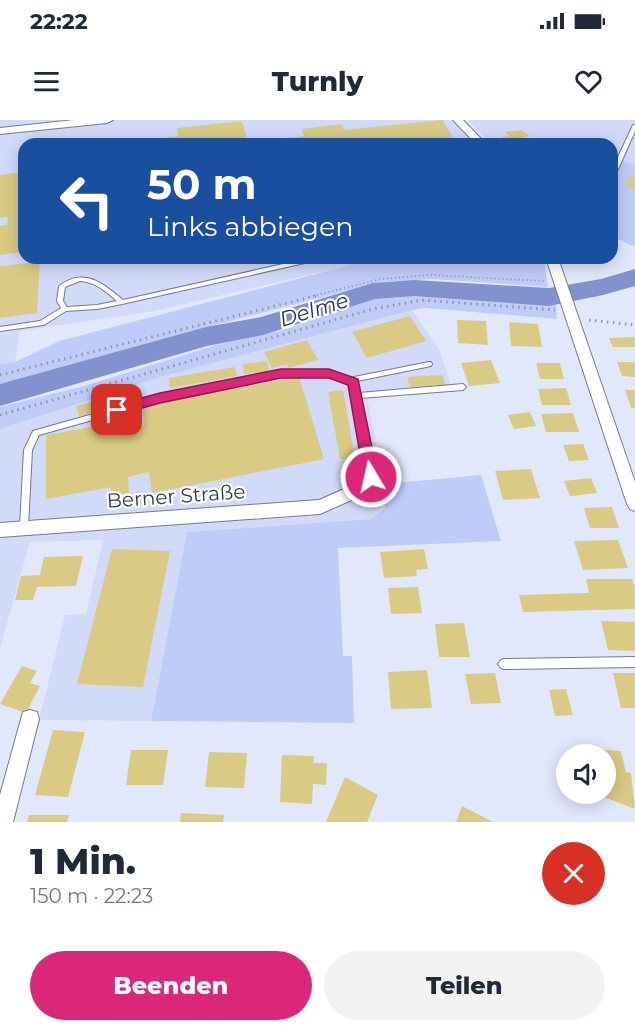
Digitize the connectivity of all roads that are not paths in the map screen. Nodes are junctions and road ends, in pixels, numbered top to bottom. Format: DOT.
graph roads {
  1 [pos="107,120"];
  2 [pos="458,120"];
  3 [pos="635,126"];
  4 [pos="0,132"];
  5 [pos="475,138"];
  6 [pos="618,163"];
  7 [pos="291,264"];
  8 [pos="554,264"];
  9 [pos="122,302"];
  10 [pos="65,309"];
  11 [pos="0,329"];
  12 [pos="429,364"];
  13 [pos="350,380"];
  14 [pos="463,387"];
  15 [pos="357,396"];
  16 [pos="351,493"];
  17 [pos="635,504"];
  18 [pos="24,527"];
  19 [pos="0,530"];
  20 [pos="635,662"];
  21 [pos="503,664"];
  22 [pos="30,719"];
  23 [pos="3,822"];
  1 -- 4 [label="street"];
  2 -- 5 [label="street"];
  3 -- 6 [label="lane"];
  7 -- 9 [label="lane"];
  8 -- 17 [label="street"];
  9 -- 10 [label="lane"];
  9 -- 10 [label="lane"];
  10 -- 11 [label="lane"];
  12 -- 13 [label="lane"];
  13 -- 15 [label="lane"];
  13 -- 18 [label="lane"];
  14 -- 15 [label="lane"];
  15 -- 16 [label="lane"];
  16 -- 18 [label="street, Berner Straße"];
  18 -- 19 [label="street, Berner Straße"];
  20 -- 21 [label="lane"];
  22 -- 23 [label="street"];
}
